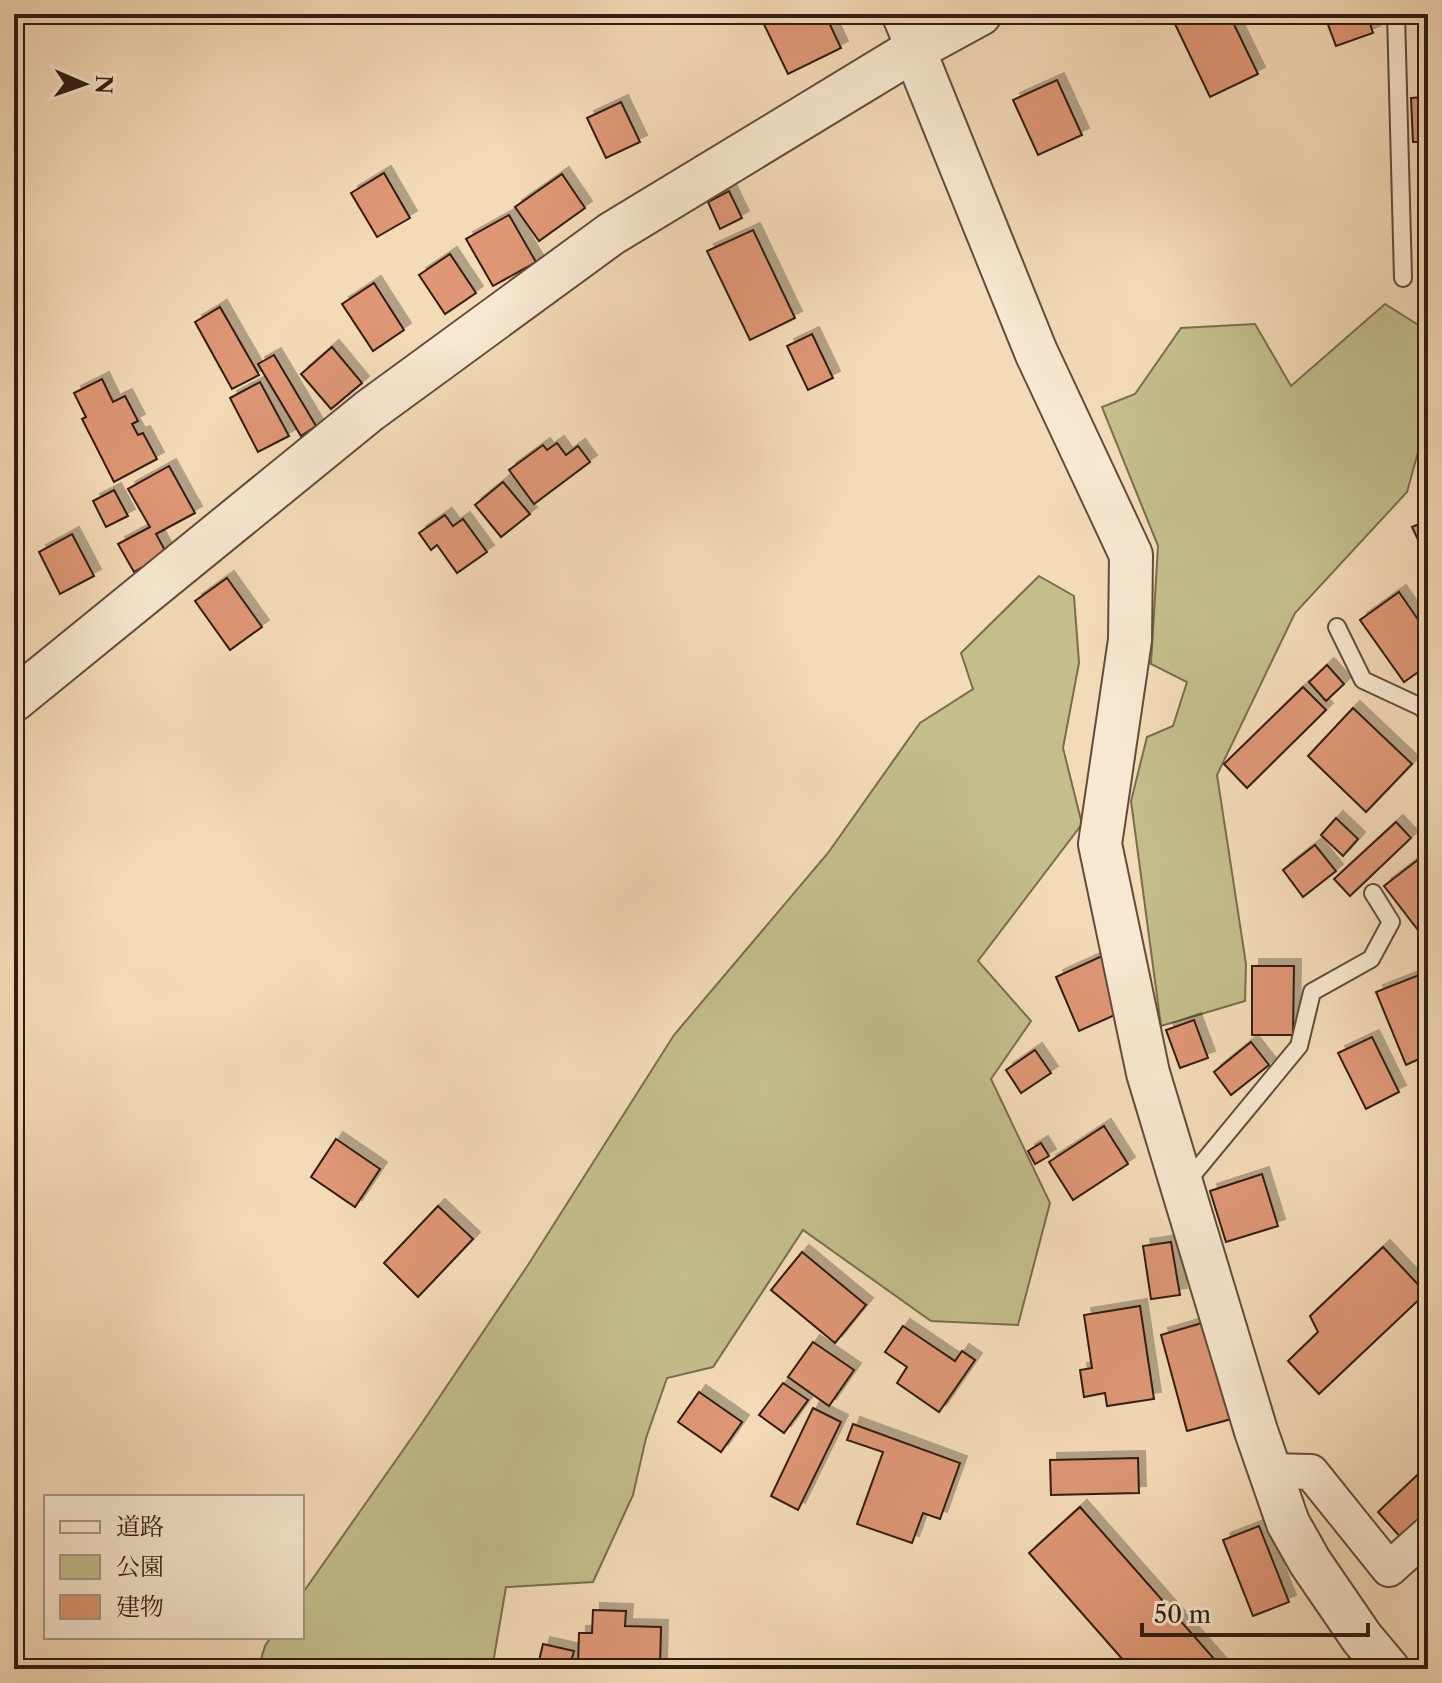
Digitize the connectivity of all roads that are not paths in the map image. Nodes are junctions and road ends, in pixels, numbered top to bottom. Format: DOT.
graph roads {
  1 [pos="980,14"];
  2 [pos="1396,14"];
  3 [pos="906,32"];
  4 [pos="1403,278"];
  5 [pos="1337,627"];
  6 [pos="14,700"];
  7 [pos="1428,714"];
  8 [pos="1373,893"];
  9 [pos="1182,1188"];
  10 [pos="1269,1471"];
  11 [pos="1428,1534"];
  12 [pos="1388,1669"];
  1 -- 3 [label="street"];
  2 -- 4 [label="lane"];
  3 -- 6 [label="street"];
  3 -- 9 [label="street"];
  5 -- 7 [label="lane"];
  8 -- 9 [label="lane"];
  9 -- 10 [label="street"];
  10 -- 11 [label="street"];
  10 -- 12 [label="street"];
}
